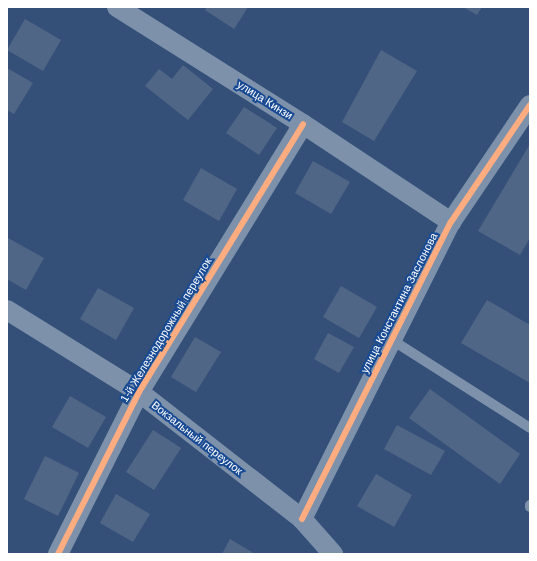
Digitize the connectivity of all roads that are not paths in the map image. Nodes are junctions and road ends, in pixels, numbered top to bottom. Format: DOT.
graph roads {
  1 [pos="116,7"];
  2 [pos="530,105"];
  3 [pos="302,124"];
  4 [pos="451,222"];
  5 [pos="7,310"];
  6 [pos="392,340"];
  7 [pos="139,392"];
  8 [pos="530,428"];
  9 [pos="302,520"];
  10 [pos="58,554"];
  11 [pos="333,554"];
  1 -- 3 [label="street, улица Кинзи"];
  2 -- 4 [label="street, улица Константина Заслонова"];
  3 -- 4 [label="street, улица Кинзи"];
  3 -- 7 [label="street, 1-й Железнодорожный переулок"];
  4 -- 6 [label="street, улица Константина Заслонова"];
  5 -- 7 [label="street, Вокзальный переулок"];
  6 -- 8 [label="lane"];
  6 -- 9 [label="street, улица Константина Заслонова"];
  7 -- 9 [label="street, Вокзальный переулок"];
  7 -- 10 [label="street, 1-й Железнодорожный переулок"];
  9 -- 11 [label="street, Вокзальный переулок"];
}
